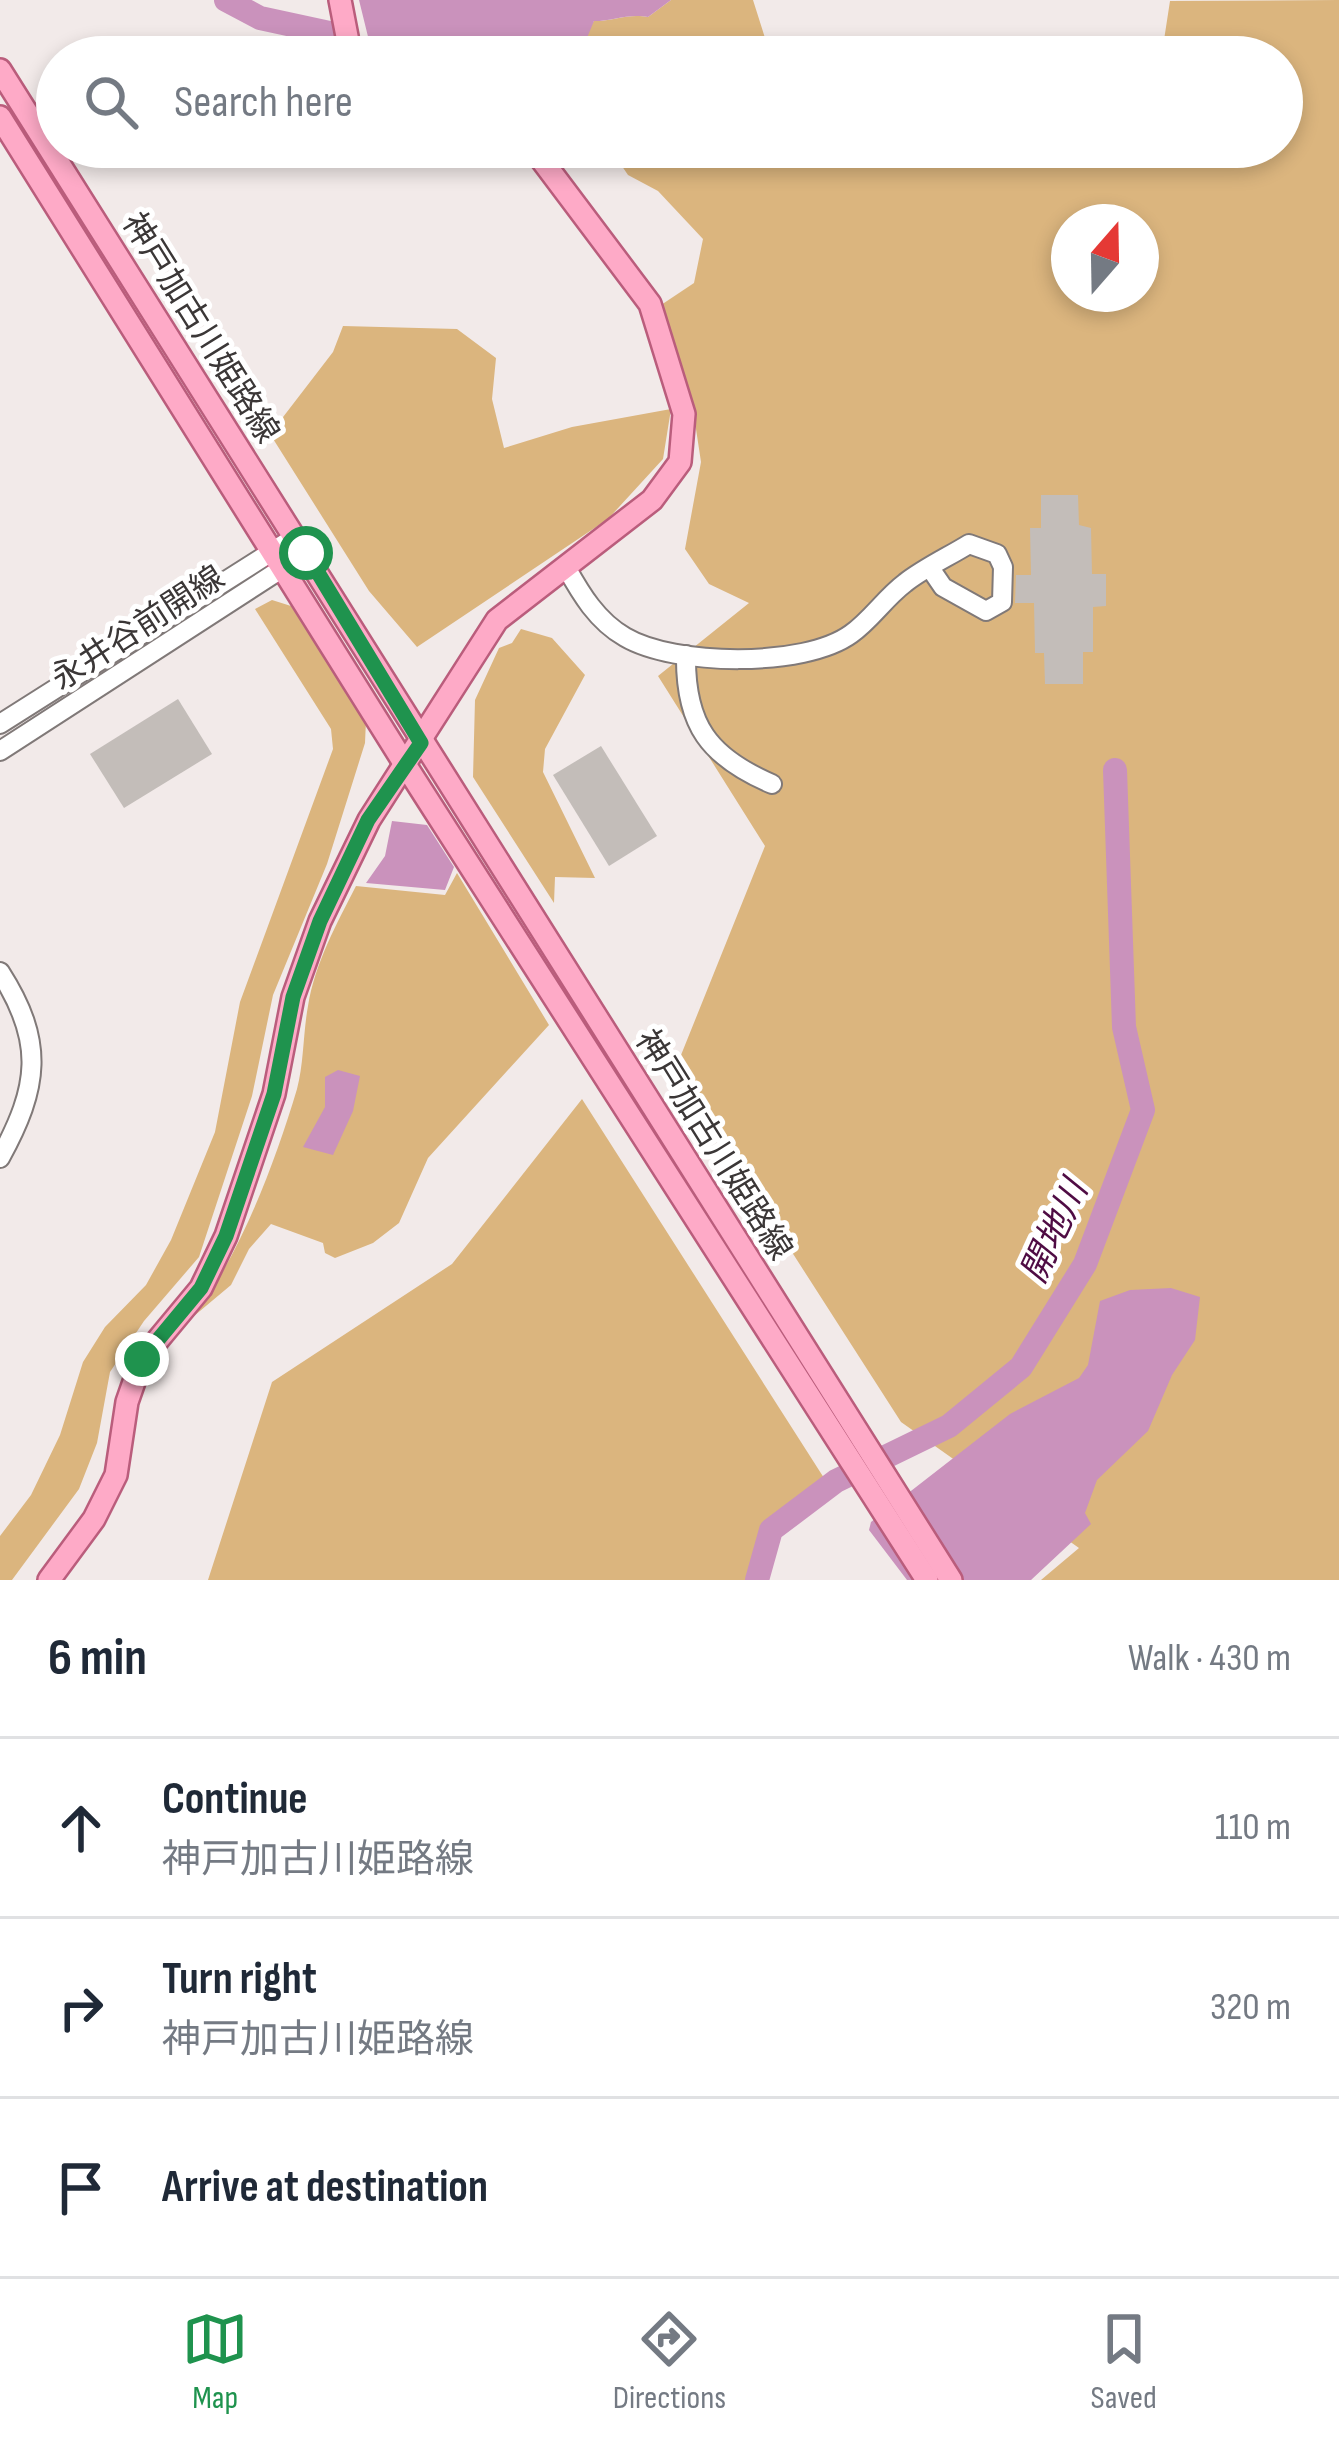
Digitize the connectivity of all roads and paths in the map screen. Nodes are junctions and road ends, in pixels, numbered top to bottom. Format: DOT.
graph roads {
  1 [pos="340,0"];
  2 [pos="347,36"];
  3 [pos="0,70"];
  4 [pos="0,117"];
  5 [pos="36,127"];
  6 [pos="62,168"];
  7 [pos="548,168"];
  8 [pos="301,545"];
  9 [pos="279,559"];
  10 [pos="566,566"];
  11 [pos="929,568"];
  12 [pos="686,656"];
  13 [pos="0,724"];
  14 [pos="421,743"];
  15 [pos="0,751"];
  16 [pos="406,766"];
  17 [pos="772,784"];
  18 [pos="0,972"];
  19 [pos="0,1158"];
  20 [pos="837,1422"];
  21 [pos="49,1580"];
  22 [pos="927,1580"];
  23 [pos="951,1580"];
  1 -- 2 [label="main road"];
  3 -- 5 [label="main road, 神戸加古川姫路線"];
  4 -- 9 [label="main road, 神戸加古川姫路線"];
  6 -- 8 [label="main road, 神戸加古川姫路線"];
  7 -- 10 [label="main road"];
  8 -- 9 [label="street, 永井谷前開線"];
  8 -- 14 [label="main road, 神戸加古川姫路線"];
  9 -- 13 [label="street, 永井谷前開線"];
  9 -- 15 [label="street, 永井谷前開線"];
  9 -- 16 [label="main road, 神戸加古川姫路線"];
  10 -- 12 [label="street"];
  10 -- 14 [label="main road"];
  11 -- 12 [label="street"];
  12 -- 17 [label="street"];
  14 -- 16 [label="main road"];
  14 -- 20 [label="main road, 神戸加古川姫路線"];
  16 -- 20 [label="main road, 神戸加古川姫路線"];
  16 -- 21 [label="main road"];
  18 -- 19 [label="street"];
  20 -- 22 [label="main road, 神戸加古川姫路線"];
  20 -- 23 [label="main road, 神戸加古川姫路線"];
}
